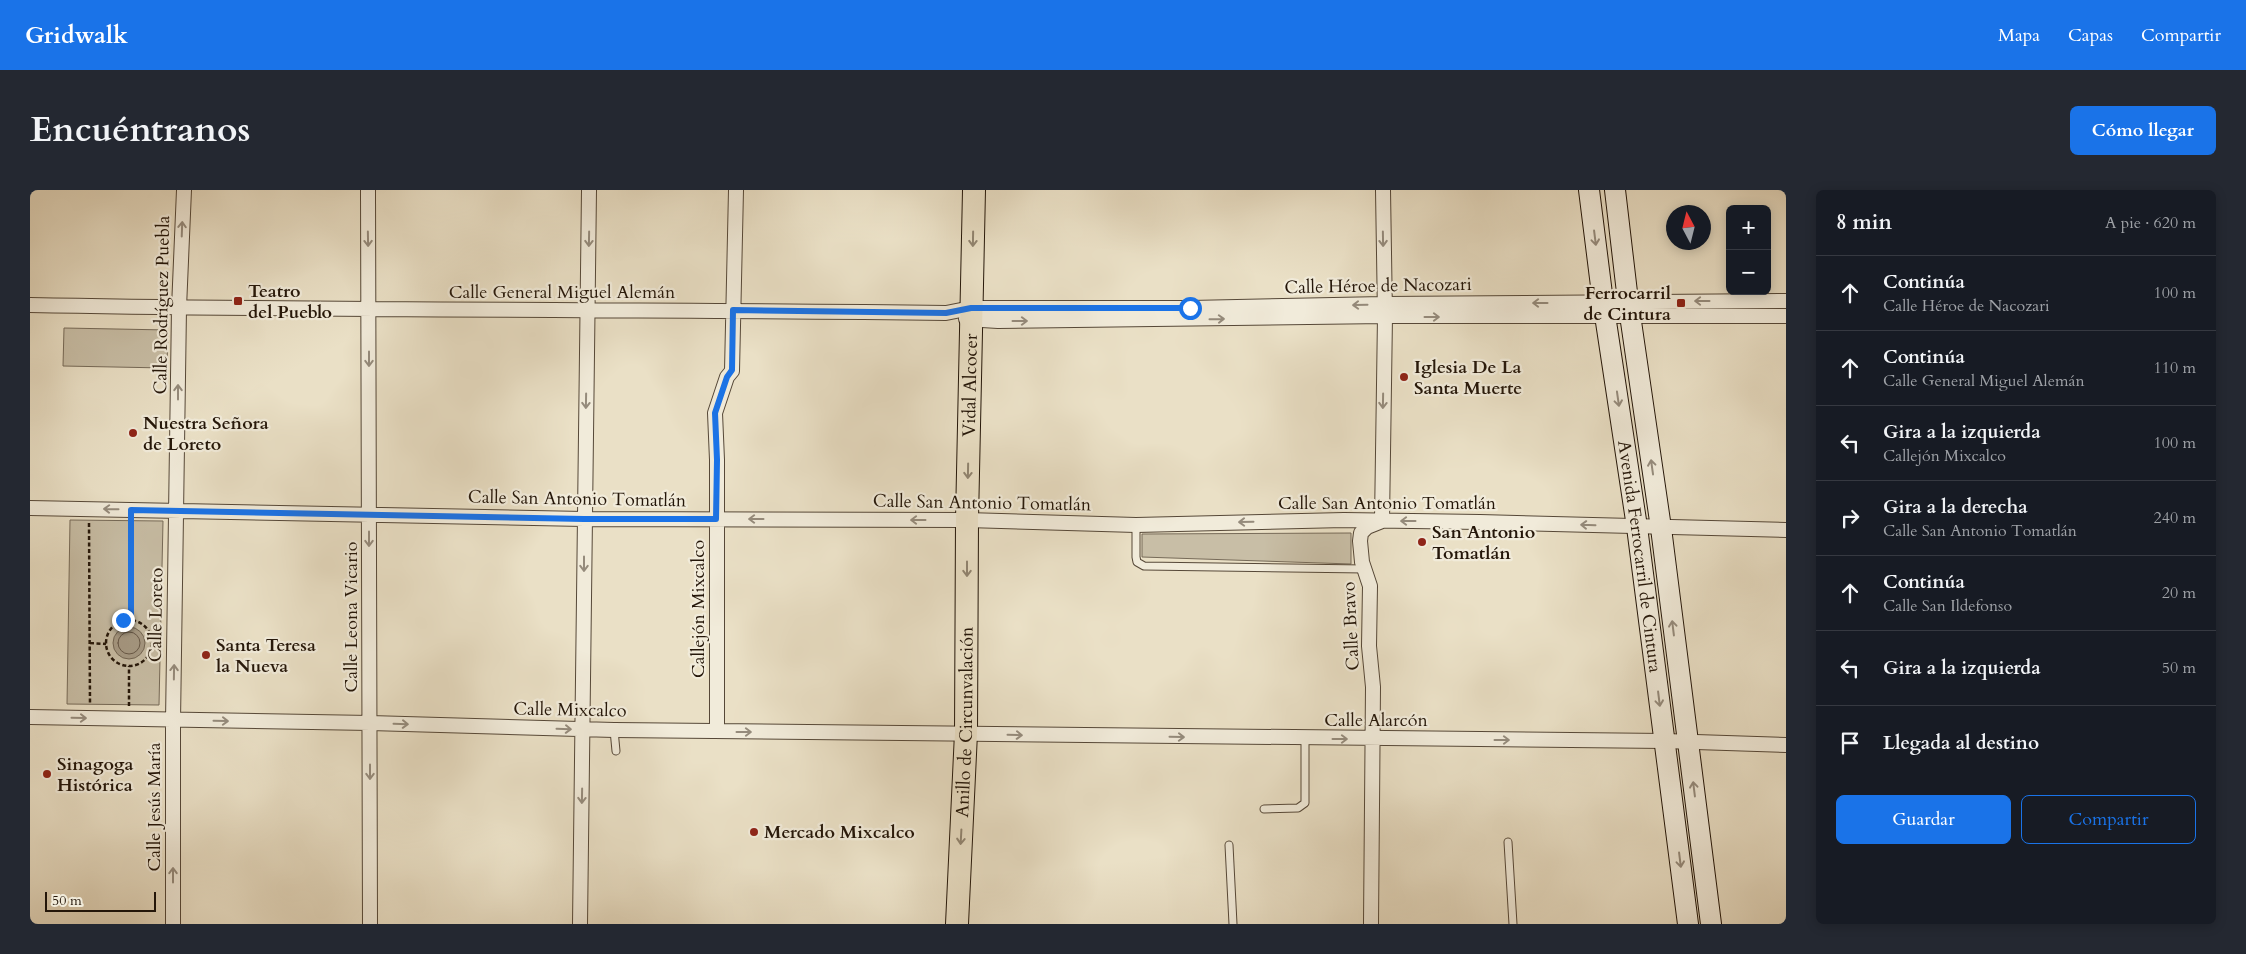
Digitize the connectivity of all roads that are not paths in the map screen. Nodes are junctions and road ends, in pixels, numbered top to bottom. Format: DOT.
graph roads {
  1 [pos="184,190"];
  2 [pos="368,190"];
  3 [pos="589,190"];
  4 [pos="736,190"];
  5 [pos="974,190"];
  6 [pos="1383,190"];
  7 [pos="1589,190"];
  8 [pos="1615,190"];
  9 [pos="1786,301"];
  10 [pos="30,305"];
  11 [pos="179,308"];
  12 [pos="1629,309"];
  13 [pos="369,310"];
  14 [pos="588,310"];
  15 [pos="733,310"];
  16 [pos="1384,310"];
  17 [pos="1604,310"];
  18 [pos="971,314"];
  19 [pos="1786,316"];
  20 [pos="30,508"];
  21 [pos="177,510"];
  22 [pos="369,515"];
  23 [pos="584,519"];
  24 [pos="716,519"];
  25 [pos="967,520"];
  26 [pos="1382,521"];
  27 [pos="1136,525"];
  28 [pos="1637,527"];
  29 [pos="1661,528"];
  30 [pos="1786,530"];
  31 [pos="1366,569"];
  32 [pos="30,718"];
  33 [pos="173,721"];
  34 [pos="370,723"];
  35 [pos="584,730"];
  36 [pos="614,730"];
  37 [pos="717,732"];
  38 [pos="966,733"];
  39 [pos="1305,739"];
  40 [pos="1374,739"];
  41 [pos="1665,741"];
  42 [pos="1688,742"];
  43 [pos="1786,745"];
  44 [pos="616,751"];
  45 [pos="1264,809"];
  46 [pos="1508,842"];
  47 [pos="1229,845"];
  48 [pos="173,924"];
  49 [pos="370,924"];
  50 [pos="580,924"];
  51 [pos="957,924"];
  52 [pos="1233,924"];
  53 [pos="1370,924"];
  54 [pos="1513,924"];
  55 [pos="1688,924"];
  56 [pos="1711,924"];
  11 -- 1 [label="street, Calle Rodríguez Puebla, one-way"];
  2 -- 13 [label="street, Calle Leona Vicario, one-way"];
  3 -- 14 [label="street, one-way"];
  4 -- 15 [label="street, Callejón Mixcalco"];
  5 -- 18 [label="main road, Vidal Alcocer, one-way"];
  6 -- 16 [label="street, one-way"];
  7 -- 17 [label="street, Avenida Ferrocarril de Cintura, one-way"];
  8 -- 12 [label="street, Avenida Ferrocarril de Cintura"];
  9 -- 12 [label="street, Calle Héroe de Nacozari, one-way"];
  10 -- 11 [label="street, Calle General Miguel Alemán"];
  11 -- 13 [label="street, Calle General Miguel Alemán"];
  21 -- 11 [label="street, Calle Rodríguez Puebla, one-way"];
  12 -- 17 [label="street, Calle Héroe de Nacozari"];
  12 -- 19 [label="street, Calle Héroe de Nacozari"];
  29 -- 12 [label="street, Avenida Ferrocarril de Cintura, one-way"];
  13 -- 14 [label="street, Calle General Miguel Alemán"];
  13 -- 22 [label="street, Calle Leona Vicario, one-way"];
  14 -- 15 [label="street, Calle General Miguel Alemán"];
  14 -- 23 [label="street, one-way"];
  15 -- 18 [label="street, Calle General Miguel Alemán"];
  15 -- 24 [label="street, Callejón Mixcalco"];
  16 -- 17 [label="street, Calle Héroe de Nacozari"];
  16 -- 18 [label="street, Calle Héroe de Nacozari"];
  16 -- 26 [label="street, one-way"];
  17 -- 28 [label="street, Avenida Ferrocarril de Cintura, one-way"];
  18 -- 25 [label="main road, Vidal Alcocer, one-way"];
  21 -- 20 [label="street, Calle San Antonio Tomatlán, one-way"];
  21 -- 22 [label="street, Calle San Antonio Tomatlán"];
  33 -- 21 [label="street, Calle Loreto, one-way"];
  22 -- 23 [label="street, Calle San Antonio Tomatlán"];
  22 -- 34 [label="street, Calle Leona Vicario, one-way"];
  23 -- 24 [label="street, Calle San Antonio Tomatlán"];
  23 -- 35 [label="street, one-way"];
  25 -- 24 [label="street, Calle San Antonio Tomatlán, one-way"];
  24 -- 37 [label="street, Callejón Mixcalco"];
  25 -- 27 [label="street, Calle San Antonio Tomatlán"];
  25 -- 38 [label="main road, Anillo de Circunvalación, one-way"];
  26 -- 27 [label="street, Calle San Antonio Tomatlán, one-way"];
  28 -- 26 [label="street, Calle San Antonio Tomatlán, one-way"];
  26 -- 31 [label="street, Calle Bravo"];
  27 -- 31 [label="lane"];
  28 -- 29 [label="street, Calle San Antonio Tomatlán"];
  28 -- 41 [label="street, Avenida Ferrocarril de Cintura, one-way"];
  29 -- 30 [label="street, Calle San Antonio Tomatlán"];
  42 -- 29 [label="street, Avenida Ferrocarril de Cintura, one-way"];
  31 -- 40 [label="street, Calle Bravo"];
  32 -- 33 [label="street, Calle Mixcalco, one-way"];
  33 -- 34 [label="street, Calle Mixcalco, one-way"];
  48 -- 33 [label="street, Calle Jesús María, one-way"];
  34 -- 35 [label="street, Calle Mixcalco, one-way"];
  34 -- 49 [label="street, Calle Leona Vicario, one-way"];
  35 -- 36 [label="street, Calle Mixcalco"];
  35 -- 50 [label="street, one-way"];
  36 -- 37 [label="street, Calle Mixcalco"];
  36 -- 44 [label="lane"];
  37 -- 38 [label="street, Calle Mixcalco, one-way"];
  38 -- 39 [label="street, Calle Alarcón, one-way"];
  38 -- 51 [label="main road, Anillo de Circunvalación, one-way"];
  39 -- 40 [label="street, Calle Alarcón, one-way"];
  39 -- 45 [label="lane"];
  40 -- 41 [label="street, Calle Alarcón, one-way"];
  40 -- 53 [label="street, Calle Bravo"];
  41 -- 42 [label="street, Calle Alarcón"];
  41 -- 55 [label="street, Avenida Ferrocarril de Cintura, one-way"];
  42 -- 43 [label="street, Calle Alarcón"];
  56 -- 42 [label="street, Avenida Ferrocarril de Cintura, one-way"];
  46 -- 54 [label="lane"];
  47 -- 52 [label="lane"];
}
